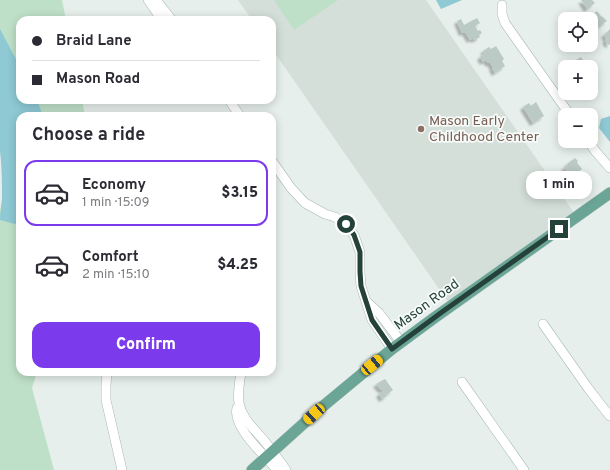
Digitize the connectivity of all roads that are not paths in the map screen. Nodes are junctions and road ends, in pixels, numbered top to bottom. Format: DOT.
graph roads {
  1 [pos="148,0"];
  2 [pos="156,0"];
  3 [pos="502,5"];
  4 [pos="159,16"];
  5 [pos="169,16"];
  6 [pos="565,108"];
  7 [pos="593,148"];
  8 [pos="276,167"];
  9 [pos="610,168"];
  10 [pos="610,193"];
  11 [pos="543,324"];
  12 [pos="396,346"];
  13 [pos="107,376"];
  14 [pos="240,376"];
  15 [pos="462,382"];
  16 [pos="610,416"];
  17 [pos="269,455"];
  18 [pos="122,470"];
  19 [pos="252,470"];
  20 [pos="277,470"];
  21 [pos="286,470"];
  22 [pos="524,470"];
  1 -- 4 [label="street"];
  2 -- 5 [label="street"];
  3 -- 6 [label="street"];
  7 -- 9 [label="street"];
  8 -- 12 [label="street"];
  10 -- 12 [label="main road, Mason Road"];
  11 -- 16 [label="street"];
  12 -- 17 [label="main road, Mason Road"];
  13 -- 18 [label="street"];
  14 -- 17 [label="street"];
  15 -- 22 [label="street"];
  17 -- 19 [label="main road, Mason Road"];
  17 -- 20 [label="street"];
  17 -- 21 [label="street"];
}
